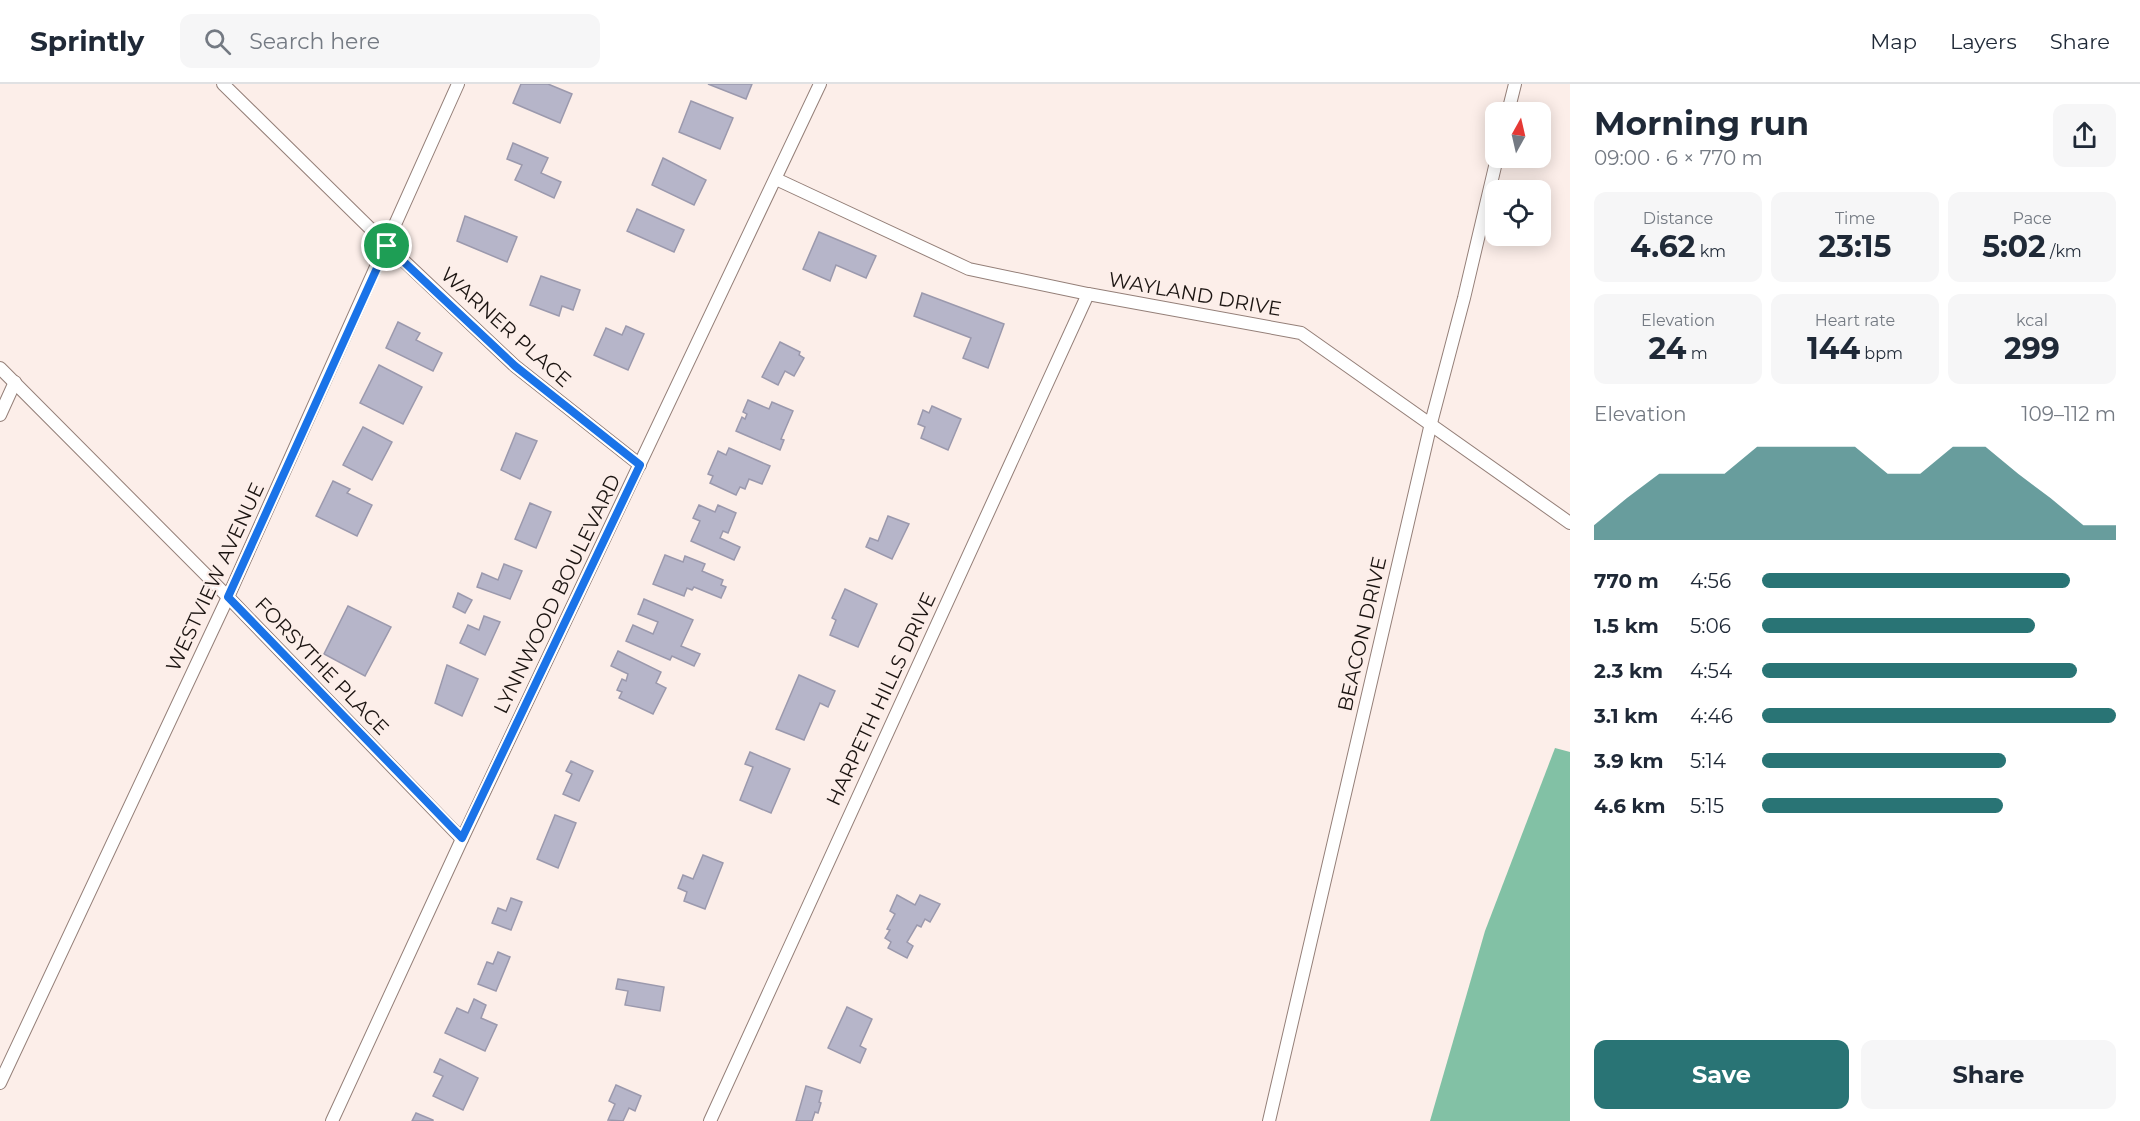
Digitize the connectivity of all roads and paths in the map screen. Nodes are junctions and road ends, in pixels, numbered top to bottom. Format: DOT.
graph roads {
  1 [pos="223,84"];
  2 [pos="458,84"];
  3 [pos="820,84"];
  4 [pos="1515,84"];
  5 [pos="1510,102"];
  6 [pos="1495,168"];
  7 [pos="776,179"];
  8 [pos="387,246"];
  9 [pos="1088,294"];
  10 [pos="0,368"];
  11 [pos="15,382"];
  12 [pos="0,415"];
  13 [pos="1431,423"];
  14 [pos="640,465"];
  15 [pos="1570,523"];
  16 [pos="228,597"];
  17 [pos="462,838"];
  18 [pos="0,1083"];
  19 [pos="332,1121"];
  20 [pos="710,1121"];
  21 [pos="1269,1121"];
  1 -- 8 [label="street, WARNER PLACE"];
  2 -- 8 [label="street, WESTVIEW AVENUE"];
  3 -- 7 [label="street, LYNNWOOD BOULEVARD"];
  4 -- 5 [label="street"];
  6 -- 13 [label="street, BEACON DRIVE"];
  7 -- 9 [label="street, WAYLAND DRIVE"];
  7 -- 14 [label="street, LYNNWOOD BOULEVARD"];
  8 -- 14 [label="street, WARNER PLACE"];
  8 -- 16 [label="street, WESTVIEW AVENUE"];
  9 -- 13 [label="street, WAYLAND DRIVE"];
  9 -- 20 [label="street, HARPETH HILLS DRIVE"];
  10 -- 11 [label="street, FORSYTHE PLACE"];
  11 -- 12 [label="street"];
  11 -- 16 [label="street, FORSYTHE PLACE"];
  13 -- 15 [label="street, WAYLAND DRIVE"];
  13 -- 21 [label="street, BEACON DRIVE"];
  14 -- 17 [label="street, LYNNWOOD BOULEVARD"];
  16 -- 17 [label="street, FORSYTHE PLACE"];
  16 -- 18 [label="street, WESTVIEW AVENUE"];
  17 -- 19 [label="street, LYNNWOOD BOULEVARD"];
}
